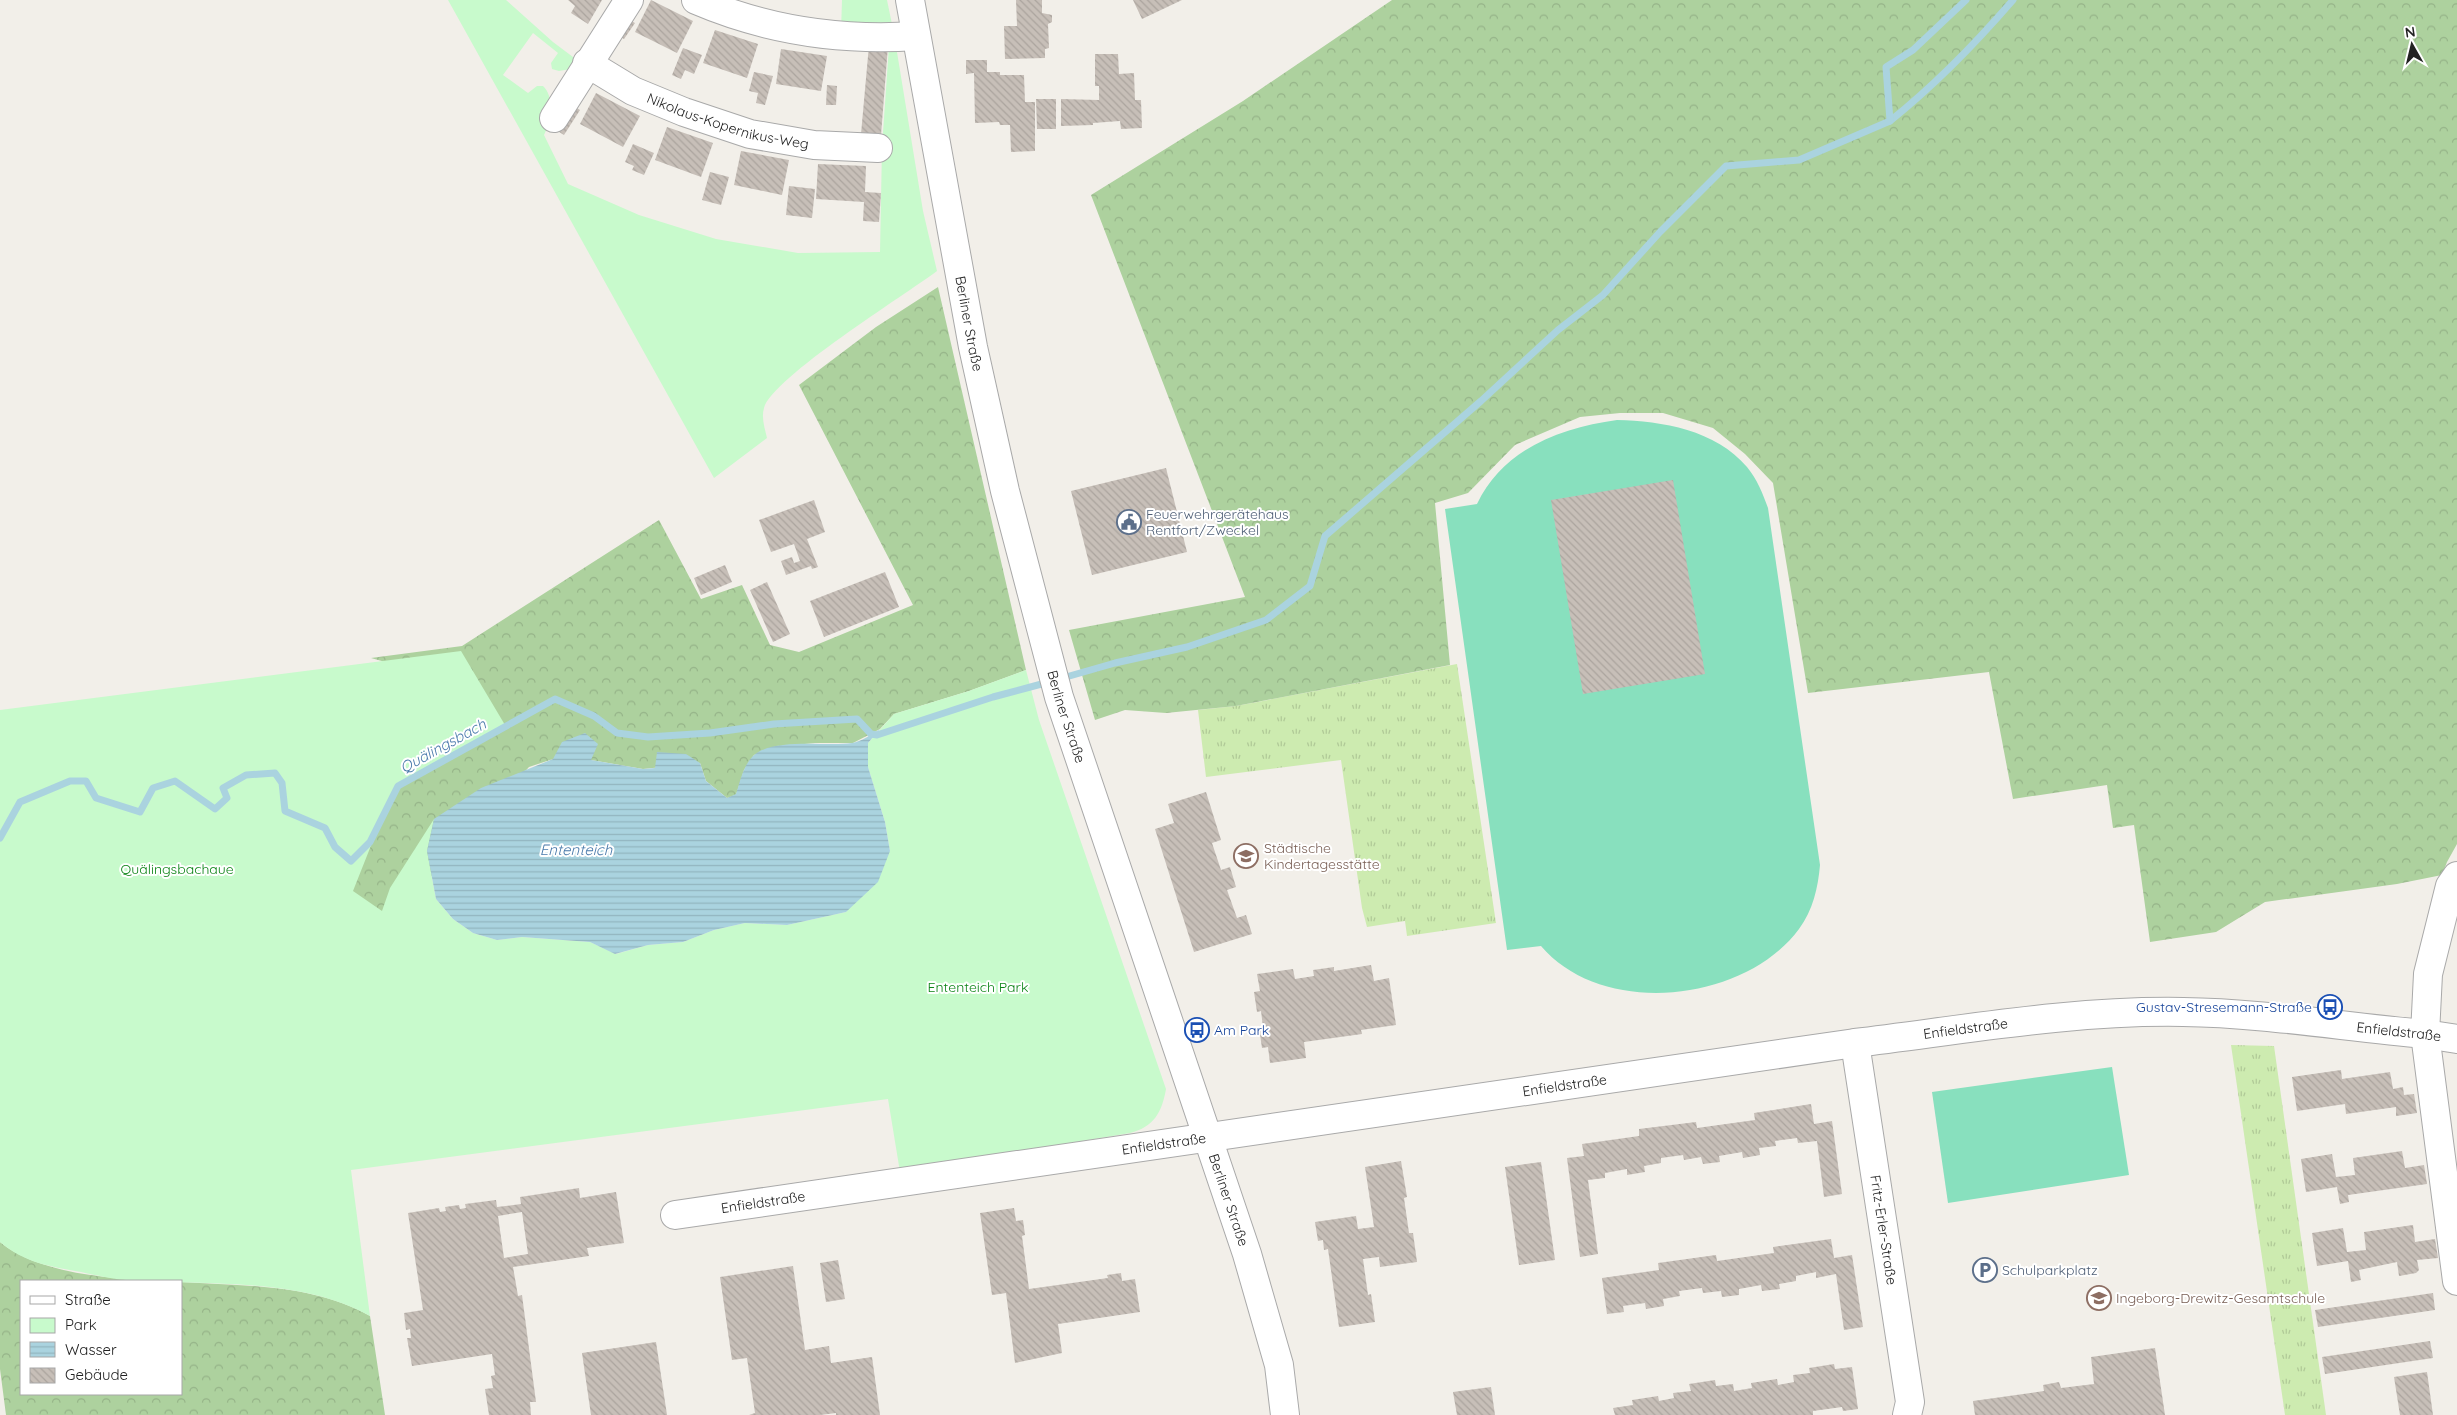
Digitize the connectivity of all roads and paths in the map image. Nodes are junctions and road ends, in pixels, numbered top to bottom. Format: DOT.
graph roads {
  1 [pos="629,0"];
  2 [pos="696,0"];
  3 [pos="910,0"];
  4 [pos="916,36"];
  5 [pos="587,63"];
  6 [pos="554,118"];
  7 [pos="878,148"];
  8 [pos="2457,876"];
  9 [pos="2425,1034"];
  10 [pos="2457,1039"];
  11 [pos="1855,1043"];
  12 [pos="1210,1138"];
  13 [pos="675,1215"];
  14 [pos="2457,1281"];
  15 [pos="1285,1415"];
  16 [pos="1907,1415"];
  1 -- 5 [label="street"];
  2 -- 4 [label="street"];
  3 -- 4 [label="street, Berliner Straße"];
  4 -- 12 [label="street, Berliner Straße"];
  5 -- 6 [label="street"];
  5 -- 7 [label="street, Nikolaus-Kopernikus-Weg"];
  8 -- 9 [label="street"];
  9 -- 10 [label="street, Enfieldstraße"];
  9 -- 11 [label="street, Enfieldstraße"];
  9 -- 14 [label="street"];
  11 -- 12 [label="street, Enfieldstraße"];
  11 -- 16 [label="street, Fritz-Erler-Straße"];
  12 -- 13 [label="street, Enfieldstraße"];
  12 -- 15 [label="street, Berliner Straße"];
}
